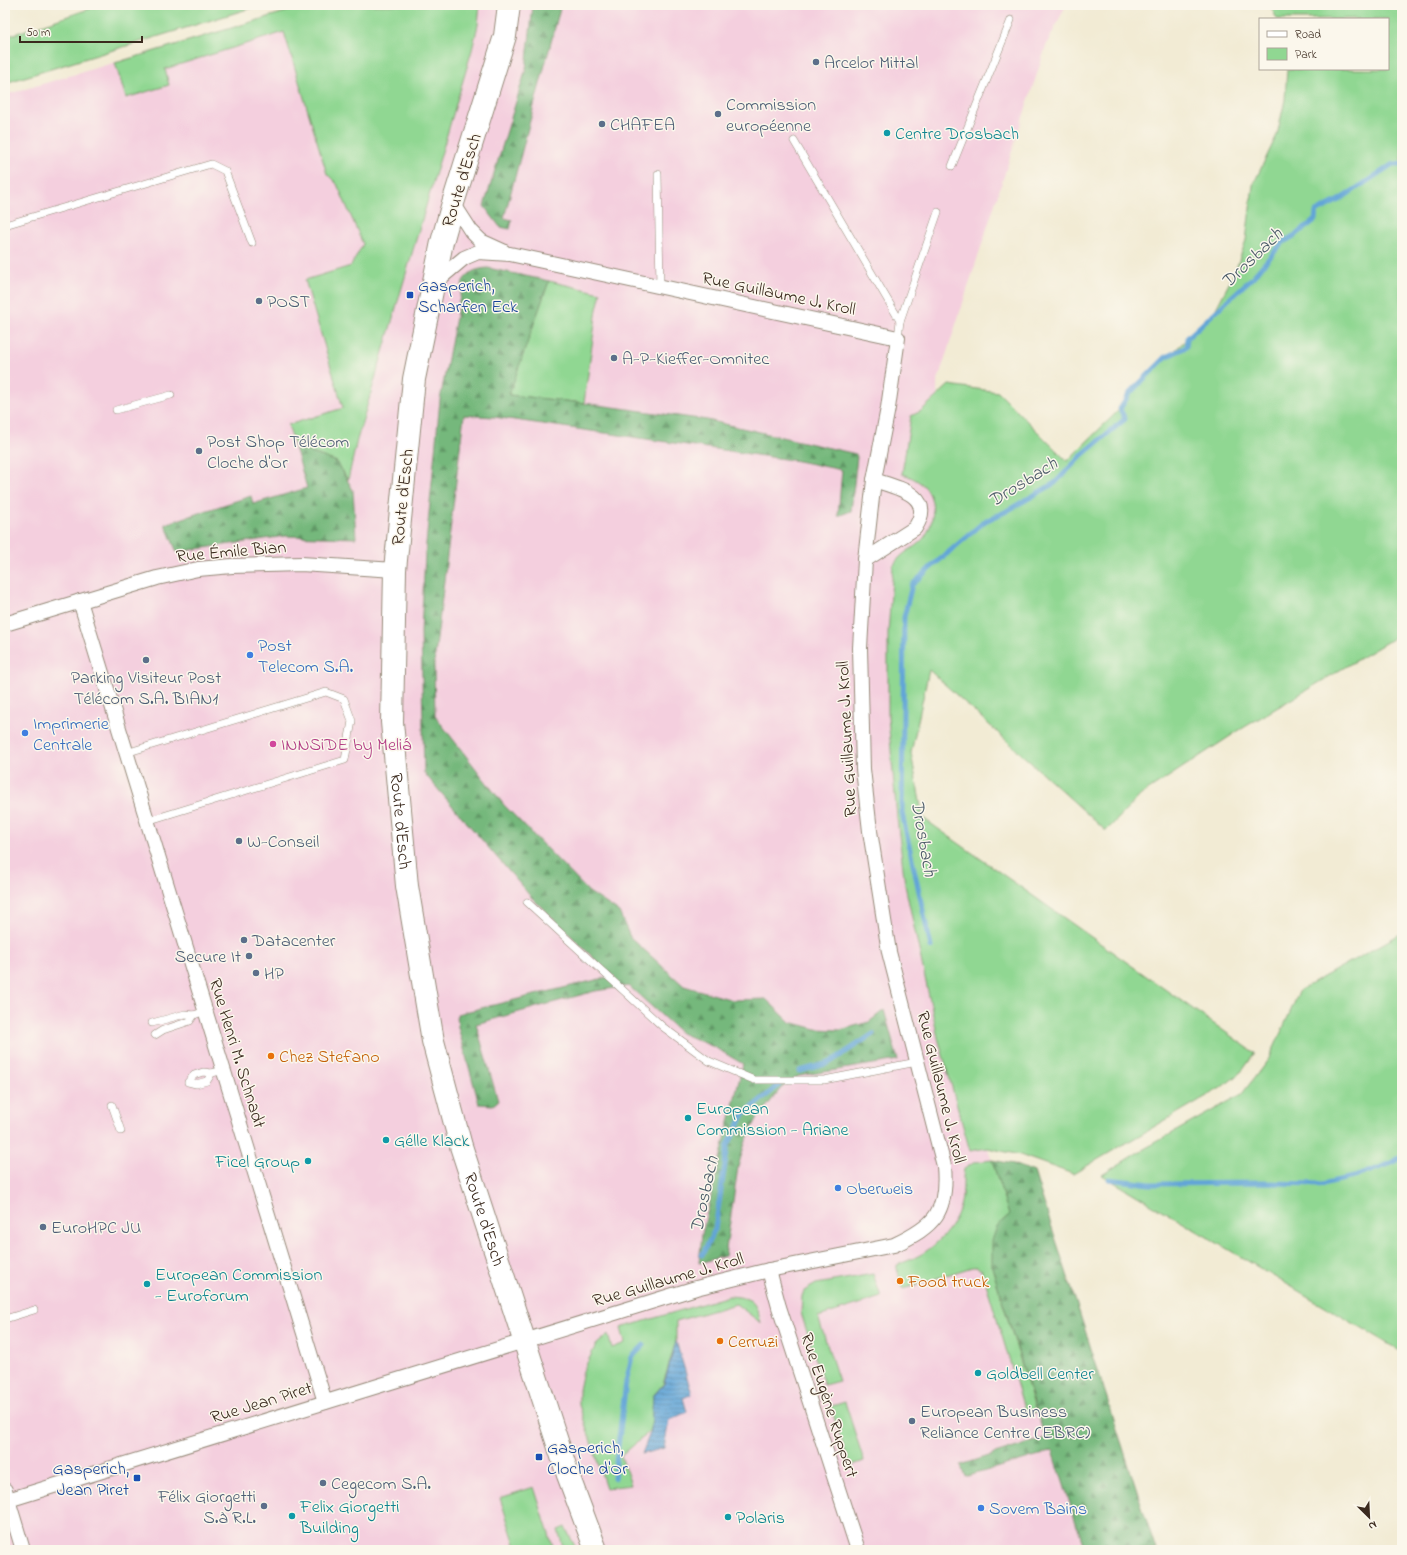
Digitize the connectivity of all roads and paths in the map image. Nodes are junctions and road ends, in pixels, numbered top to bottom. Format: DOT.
graph roads {
  1 [pos="509,5"];
  2 [pos="1011,20"];
  3 [pos="794,141"];
  4 [pos="952,166"];
  5 [pos="658,174"];
  6 [pos="453,203"];
  7 [pos="938,212"];
  8 [pos="5,225"];
  9 [pos="252,243"];
  10 [pos="510,254"];
  11 [pos="433,284"];
  12 [pos="660,287"];
  13 [pos="900,321"];
  14 [pos="898,338"];
  15 [pos="171,395"];
  16 [pos="116,410"];
  17 [pos="874,480"];
  18 [pos="865,560"];
  19 [pos="395,570"];
  20 [pos="80,601"];
  21 [pos="5,624"];
  22 [pos="126,753"];
  23 [pos="147,821"];
  24 [pos="527,902"];
  25 [pos="199,1013"];
  26 [pos="152,1023"];
  27 [pos="155,1035"];
  28 [pos="917,1062"];
  29 [pos="112,1105"];
  30 [pos="121,1131"];
  31 [pos="769,1270"];
  32 [pos="34,1310"];
  33 [pos="5,1319"];
  34 [pos="525,1341"];
  35 [pos="325,1402"];
  36 [pos="6,1495"];
  37 [pos="23,1550"];
  38 [pos="596,1550"];
  39 [pos="858,1550"];
  1 -- 6 [label="main road, Route d'Esch"];
  2 -- 4 [label="lane"];
  3 -- 13 [label="lane"];
  5 -- 12 [label="lane"];
  6 -- 10 [label="street, Rue Guillaume J. Kroll"];
  6 -- 11 [label="main road, Route d'Esch"];
  7 -- 13 [label="lane"];
  8 -- 9 [label="lane"];
  10 -- 11 [label="street, Rue Guillaume J. Kroll"];
  10 -- 12 [label="street, Rue Guillaume J. Kroll"];
  11 -- 19 [label="main road, Route d'Esch"];
  12 -- 14 [label="street, Rue Guillaume J. Kroll"];
  13 -- 14 [label="lane"];
  14 -- 17 [label="street, Rue Guillaume J. Kroll"];
  15 -- 16 [label="lane"];
  17 -- 18 [label="street, Rue Guillaume J. Kroll"];
  17 -- 18 [label="street"];
  18 -- 28 [label="street, Rue Guillaume J. Kroll"];
  19 -- 20 [label="street, Rue Émile Bian"];
  19 -- 34 [label="main road, Route d'Esch"];
  20 -- 21 [label="street, Rue Émile Bian"];
  20 -- 22 [label="street, Rue Henri M. Schnadt"];
  22 -- 23 [label="street, Rue Henri M. Schnadt"];
  22 -- 23 [label="lane"];
  23 -- 25 [label="street, Rue Henri M. Schnadt"];
  24 -- 28 [label="lane"];
  25 -- 26 [label="lane"];
  25 -- 27 [label="lane"];
  25 -- 35 [label="street, Rue Henri M. Schnadt"];
  28 -- 31 [label="street, Rue Guillaume J. Kroll"];
  29 -- 30 [label="lane"];
  31 -- 34 [label="street, Rue Guillaume J. Kroll"];
  31 -- 39 [label="street, Rue Eugène Ruppert"];
  32 -- 33 [label="lane"];
  34 -- 35 [label="street, Rue Jean Piret"];
  34 -- 38 [label="main road, Route d'Esch"];
  35 -- 36 [label="street, Rue Jean Piret"];
  36 -- 37 [label="street"];
}
